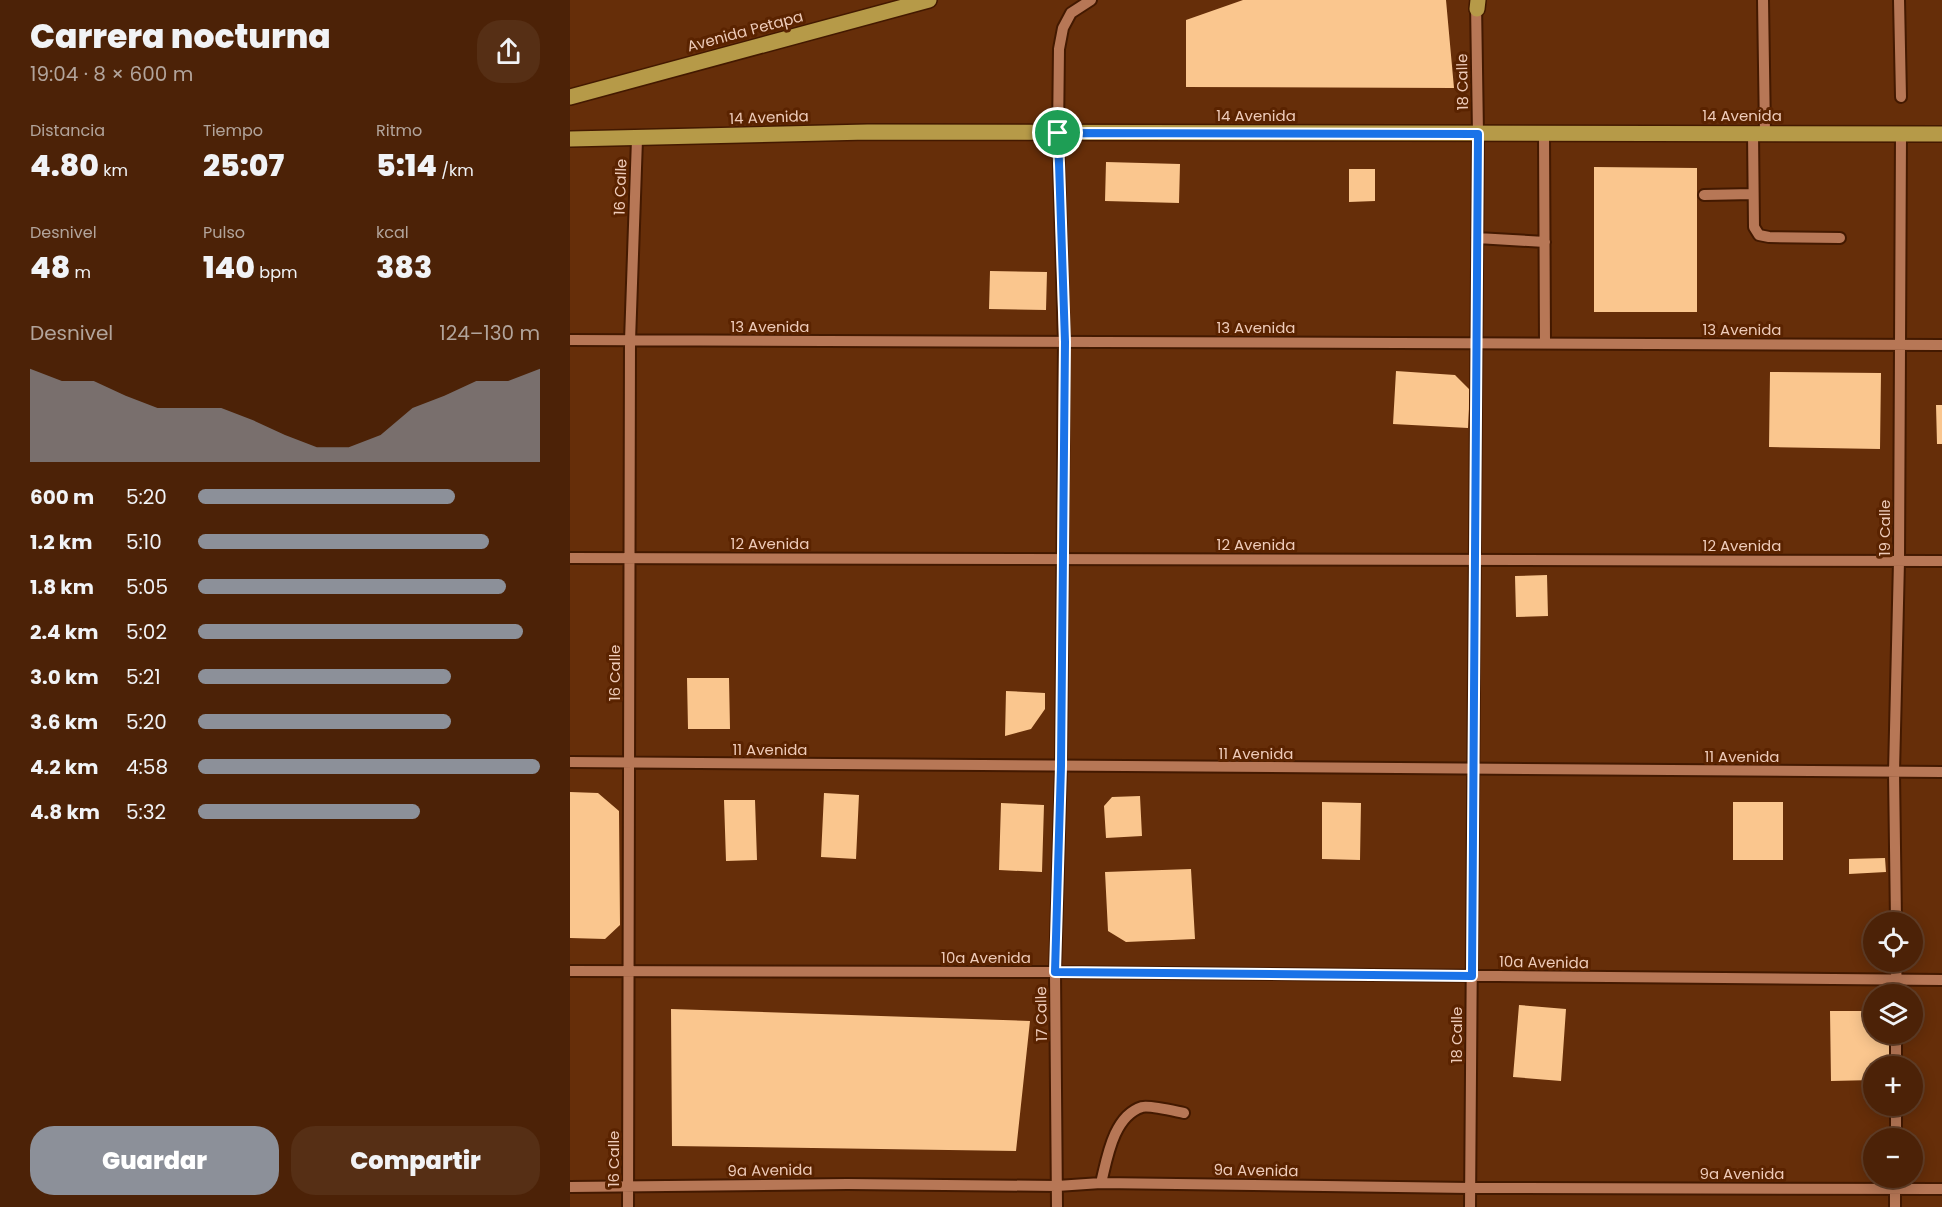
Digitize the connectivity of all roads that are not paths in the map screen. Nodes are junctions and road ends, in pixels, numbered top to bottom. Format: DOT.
graph roads {
  1 [pos="929,0"];
  2 [pos="1763,0"];
  3 [pos="1899,0"];
  4 [pos="1088,1"];
  5 [pos="1477,3"];
  6 [pos="570,97"];
  7 [pos="1901,97"];
  8 [pos="1058,133"];
  9 [pos="1759,133"];
  10 [pos="1900,133"];
  11 [pos="1478,134"];
  12 [pos="1544,134"];
  13 [pos="1942,134"];
  14 [pos="570,139"];
  15 [pos="637,139"];
  16 [pos="1754,194"];
  17 [pos="1704,195"];
  18 [pos="1477,238"];
  19 [pos="1840,238"];
  20 [pos="1545,242"];
  21 [pos="570,340"];
  22 [pos="630,340"];
  23 [pos="1065,342"];
  24 [pos="1477,343"];
  25 [pos="1545,344"];
  26 [pos="1899,345"];
  27 [pos="1942,345"];
  28 [pos="570,558"];
  29 [pos="629,558"];
  30 [pos="1062,559"];
  31 [pos="1475,560"];
  32 [pos="1899,561"];
  33 [pos="1942,561"];
  34 [pos="570,762"];
  35 [pos="629,763"];
  36 [pos="1061,766"];
  37 [pos="1473,770"];
  38 [pos="1894,772"];
  39 [pos="1942,772"];
  40 [pos="1896,912"];
  41 [pos="570,971"];
  42 [pos="628,972"];
  43 [pos="1055,972"];
  44 [pos="1897,972"];
  45 [pos="1472,976"];
  46 [pos="1897,980"];
  47 [pos="1942,980"];
  48 [pos="1897,984"];
  49 [pos="1184,1113"];
  50 [pos="1101,1183"];
  51 [pos="1863,1183"];
  52 [pos="1057,1186"];
  53 [pos="570,1187"];
  54 [pos="628,1187"];
  55 [pos="1923,1187"];
  56 [pos="1470,1188"];
  57 [pos="1895,1188"];
  58 [pos="1942,1189"];
  59 [pos="628,1207"];
  60 [pos="1057,1207"];
  61 [pos="1470,1207"];
  62 [pos="1895,1207"];
  1 -- 6 [label="main road, Avenida Petapa"];
  2 -- 9 [label="street"];
  3 -- 7 [label="street"];
  4 -- 8 [label="street, 17 Calle"];
  5 -- 11 [label="street, 18 Calle"];
  8 -- 11 [label="main road, 14 Avenida"];
  8 -- 15 [label="main road, 14 Avenida"];
  8 -- 23 [label="street, 17 Calle"];
  9 -- 10 [label="main road, 14 Avenida"];
  9 -- 12 [label="main road, 14 Avenida"];
  9 -- 16 [label="street"];
  10 -- 13 [label="main road, 14 Avenida"];
  10 -- 26 [label="street, 19 Calle"];
  11 -- 12 [label="main road, 14 Avenida"];
  11 -- 18 [label="street, 18 Calle"];
  12 -- 20 [label="street"];
  14 -- 15 [label="main road, 14 Avenida"];
  15 -- 22 [label="street, 16 Calle"];
  16 -- 17 [label="street"];
  16 -- 19 [label="street"];
  18 -- 20 [label="street"];
  18 -- 24 [label="street, 18 Calle"];
  20 -- 25 [label="street"];
  21 -- 22 [label="street, 13 Avenida"];
  22 -- 23 [label="street, 13 Avenida"];
  22 -- 29 [label="street, 16 Calle"];
  23 -- 24 [label="street, 13 Avenida"];
  23 -- 30 [label="street, 17 Calle"];
  24 -- 25 [label="street, 13 Avenida"];
  24 -- 31 [label="street, 18 Calle"];
  25 -- 26 [label="street, 13 Avenida"];
  26 -- 27 [label="street, 13 Avenida"];
  26 -- 32 [label="street, 19 Calle"];
  28 -- 29 [label="street, 12 Avenida"];
  29 -- 30 [label="street, 12 Avenida"];
  29 -- 35 [label="street, 16 Calle"];
  30 -- 31 [label="street, 12 Avenida"];
  30 -- 36 [label="street, 17 Calle"];
  31 -- 32 [label="street, 12 Avenida"];
  31 -- 37 [label="street, 18 Calle"];
  32 -- 33 [label="street, 12 Avenida"];
  32 -- 38 [label="street, 19 Calle"];
  34 -- 35 [label="street, 11 Avenida"];
  35 -- 36 [label="street, 11 Avenida"];
  35 -- 42 [label="street, 16 Calle"];
  36 -- 37 [label="street, 11 Avenida"];
  36 -- 43 [label="street, 17 Calle"];
  37 -- 38 [label="street, 11 Avenida"];
  37 -- 45 [label="street, 18 Calle"];
  38 -- 39 [label="street, 11 Avenida"];
  38 -- 40 [label="street, 19 Calle"];
  41 -- 42 [label="street, 10a Avenida"];
  42 -- 43 [label="street, 10a Avenida"];
  42 -- 54 [label="street, 16 Calle"];
  43 -- 45 [label="street, 10a Avenida"];
  43 -- 52 [label="street, 17 Calle"];
  44 -- 46 [label="street"];
  45 -- 46 [label="street, 10a Avenida"];
  45 -- 56 [label="street, 18 Calle"];
  46 -- 47 [label="street, 10a Avenida"];
  46 -- 48 [label="street"];
  49 -- 50 [label="street"];
  50 -- 52 [label="street, 9a Avenida"];
  50 -- 56 [label="street, 9a Avenida"];
  51 -- 56 [label="street, 9a Avenida"];
  52 -- 54 [label="street, 9a Avenida"];
  52 -- 60 [label="street, 17 Calle"];
  53 -- 54 [label="street, 9a Avenida"];
  54 -- 59 [label="street, 16 Calle"];
  55 -- 58 [label="street, 9a Avenida"];
  56 -- 61 [label="street, 18 Calle"];
  57 -- 62 [label="street"];
}
